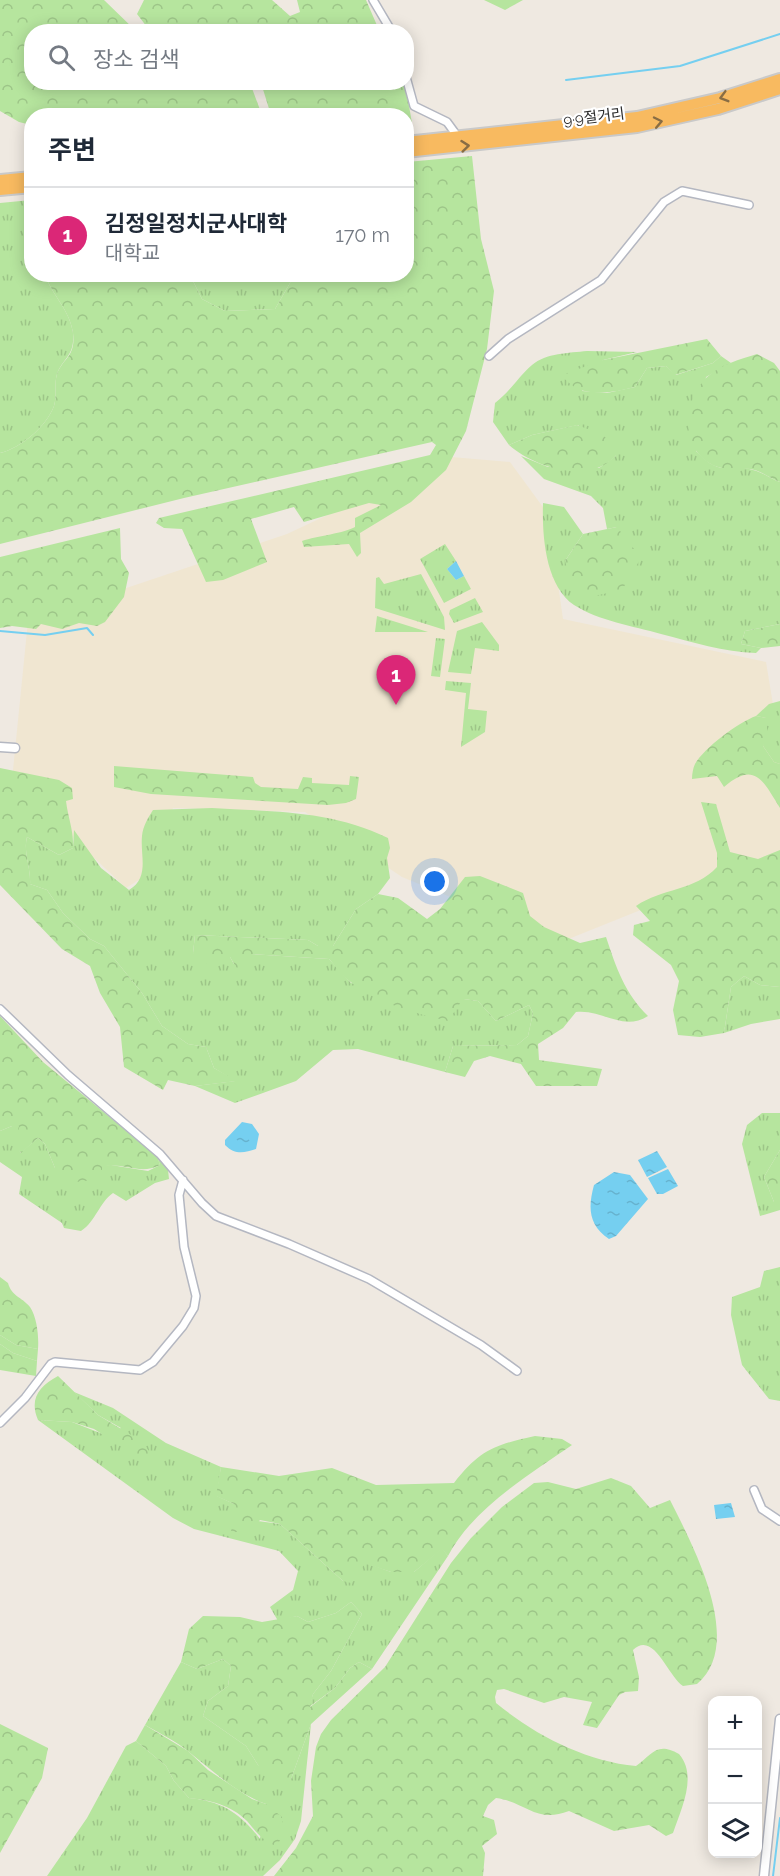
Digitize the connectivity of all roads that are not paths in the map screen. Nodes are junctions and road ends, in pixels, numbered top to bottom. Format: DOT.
graph roads {
  1 [pos="372,0"];
  2 [pos="387,24"];
  3 [pos="780,79"];
  4 [pos="780,89"];
  5 [pos="410,90"];
  6 [pos="458,137"];
  7 [pos="414,141"];
  8 [pos="414,151"];
  9 [pos="24,178"];
  10 [pos="0,180"];
  11 [pos="24,188"];
  12 [pos="0,190"];
  13 [pos="749,205"];
  14 [pos="489,356"];
  15 [pos="0,747"];
  16 [pos="15,748"];
  17 [pos="0,1009"];
  18 [pos="183,1180"];
  19 [pos="517,1371"];
  20 [pos="0,1423"];
  21 [pos="754,1490"];
  22 [pos="780,1521"];
  23 [pos="780,1719"];
  24 [pos="764,1876"];
  1 -- 2 [label="street"];
  3 -- 6 [label="highway, 9·9절거리, one-way"];
  8 -- 4 [label="highway, 9·9절거리, one-way"];
  5 -- 6 [label="street"];
  6 -- 7 [label="highway, 9·9절거리"];
  9 -- 10 [label="highway"];
  11 -- 12 [label="highway"];
  13 -- 14 [label="street"];
  15 -- 16 [label="street"];
  17 -- 18 [label="street"];
  18 -- 19 [label="street"];
  18 -- 20 [label="street"];
  21 -- 22 [label="street"];
  23 -- 24 [label="street"];
}
